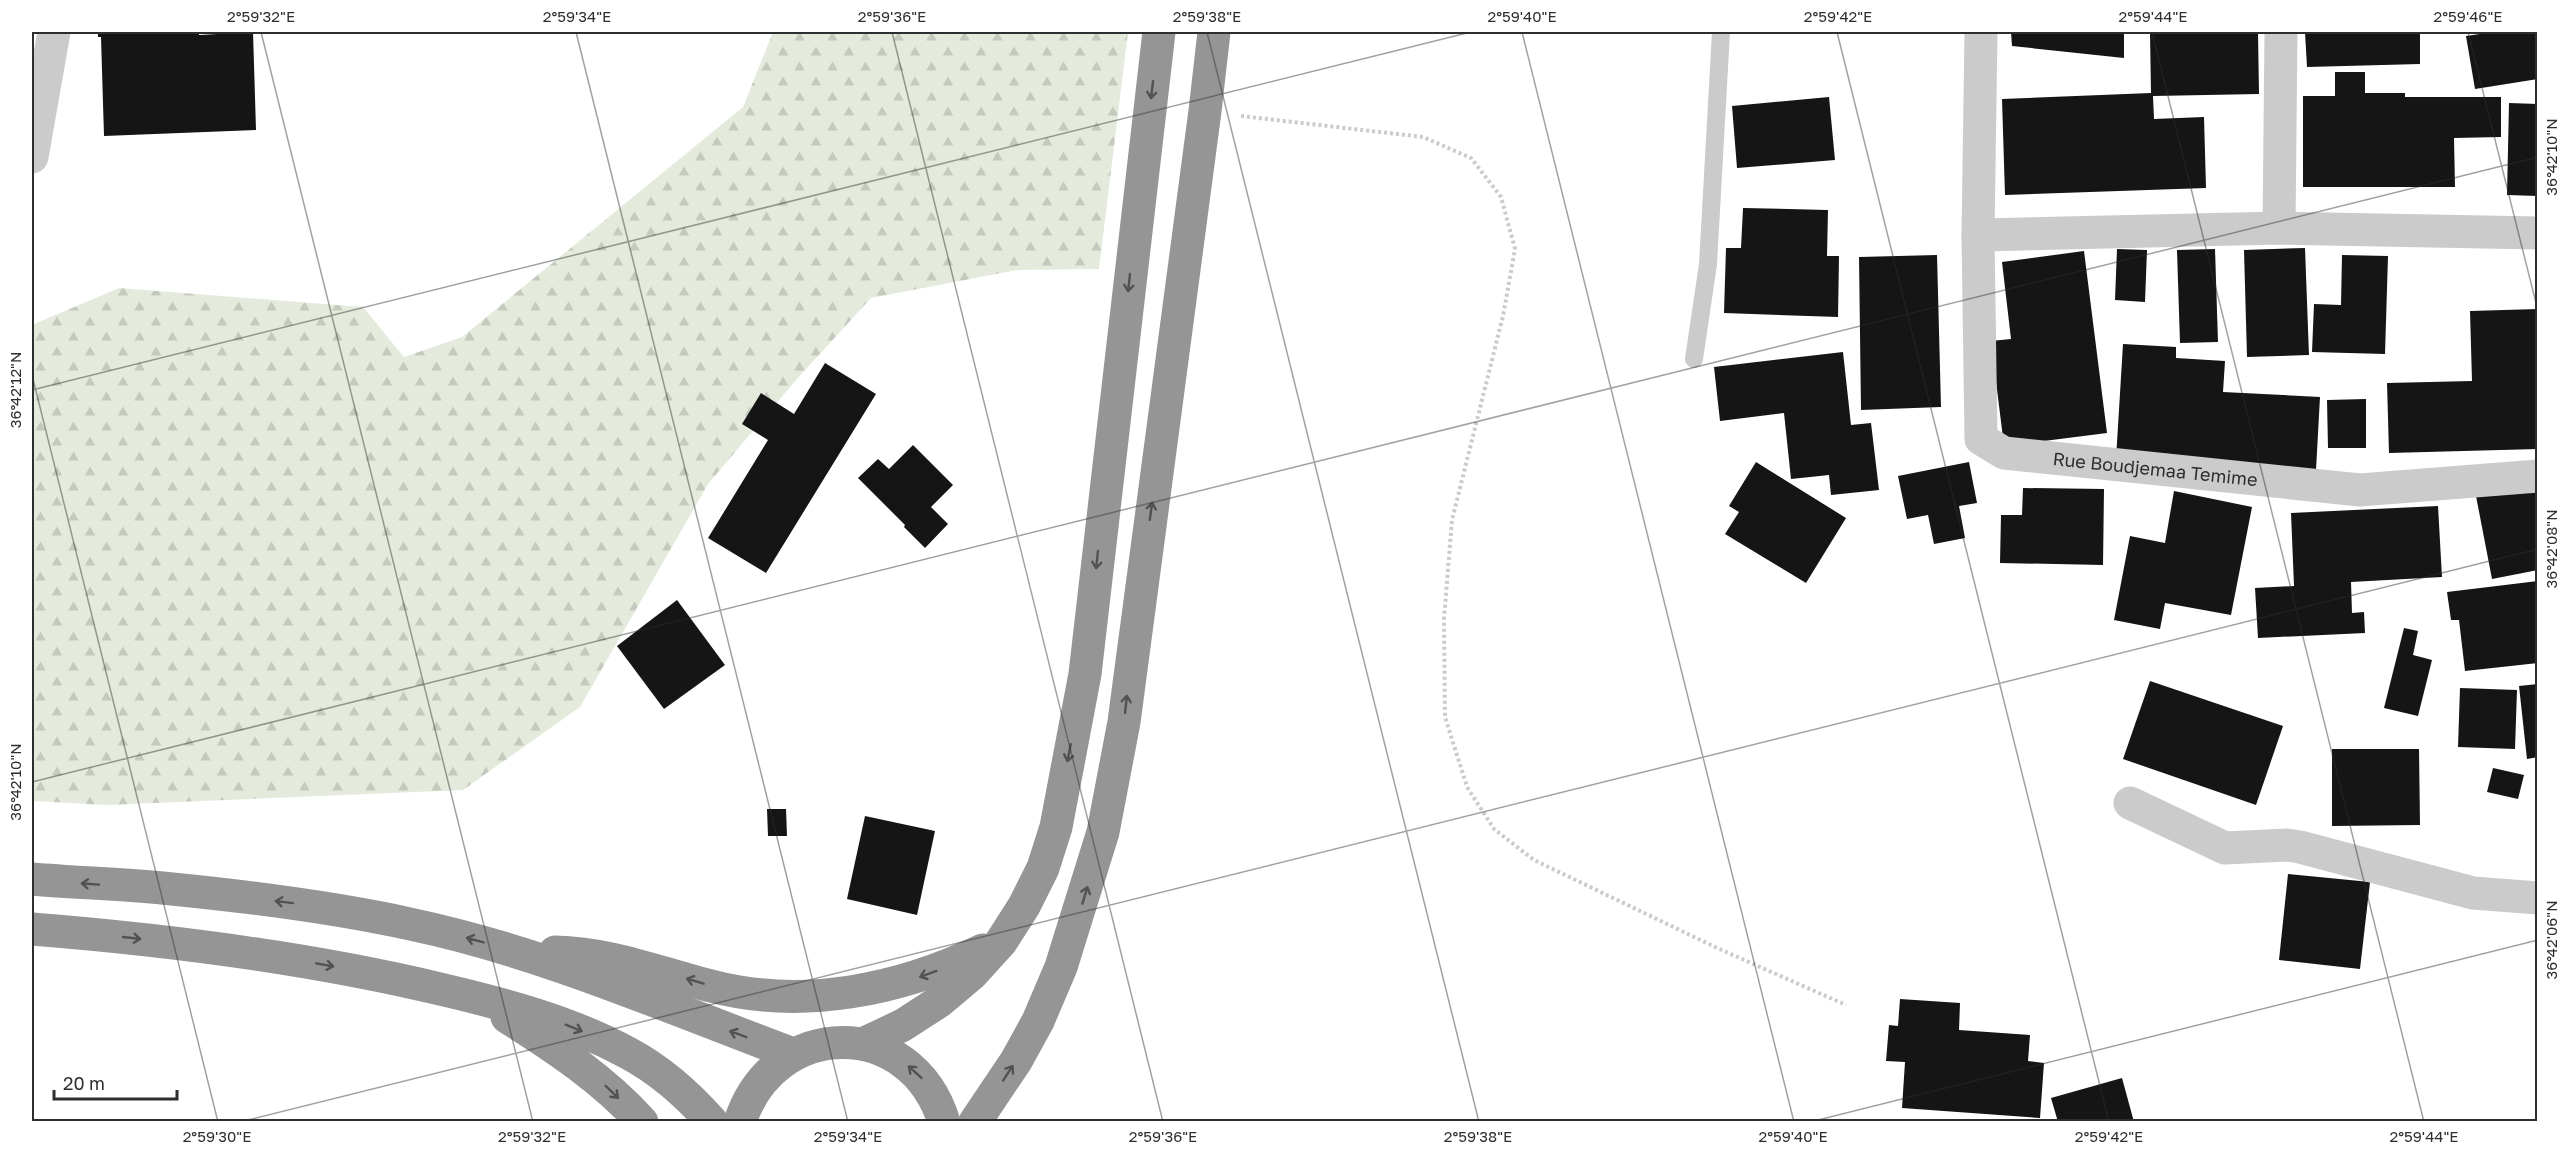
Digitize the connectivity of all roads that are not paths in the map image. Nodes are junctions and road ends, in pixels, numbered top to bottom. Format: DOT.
graph roads {
  1 [pos="54,32"];
  2 [pos="1160,32"];
  3 [pos="1214,32"];
  4 [pos="1721,32"];
  5 [pos="1981,32"];
  6 [pos="2281,32"];
  7 [pos="32,158"];
  8 [pos="2279,228"];
  9 [pos="2538,233"];
  10 [pos="1978,235"];
  11 [pos="1694,359"];
  12 [pos="2538,476"];
  13 [pos="2130,803"];
  14 [pos="32,879"];
  15 [pos="2538,898"];
  16 [pos="32,929"];
  17 [pos="1001,942"];
  18 [pos="524,954"];
  19 [pos="478,998"];
  20 [pos="865,1043"];
  21 [pos="793,1054"];
  22 [pos="642,1122"];
  23 [pos="712,1122"];
  24 [pos="740,1122"];
  25 [pos="944,1122"];
  26 [pos="975,1122"];
  1 -- 7 [label="street"];
  2 -- 17 [label="highway, one-way"];
  26 -- 3 [label="highway, one-way"];
  4 -- 11 [label="lane"];
  5 -- 10 [label="street, Rue Boudjemaa Temime"];
  6 -- 8 [label="street"];
  8 -- 9 [label="street"];
  8 -- 10 [label="street"];
  10 -- 12 [label="street, Rue Boudjemaa Temime"];
  13 -- 15 [label="street"];
  18 -- 14 [label="highway, one-way"];
  16 -- 19 [label="highway, one-way"];
  17 -- 18 [label="highway, one-way"];
  17 -- 20 [label="highway"];
  21 -- 18 [label="highway, one-way"];
  19 -- 22 [label="highway, one-way"];
  19 -- 23 [label="highway, one-way"];
  20 -- 21 [label="highway"];
  25 -- 20 [label="highway, one-way"];
  21 -- 24 [label="highway"];
}
